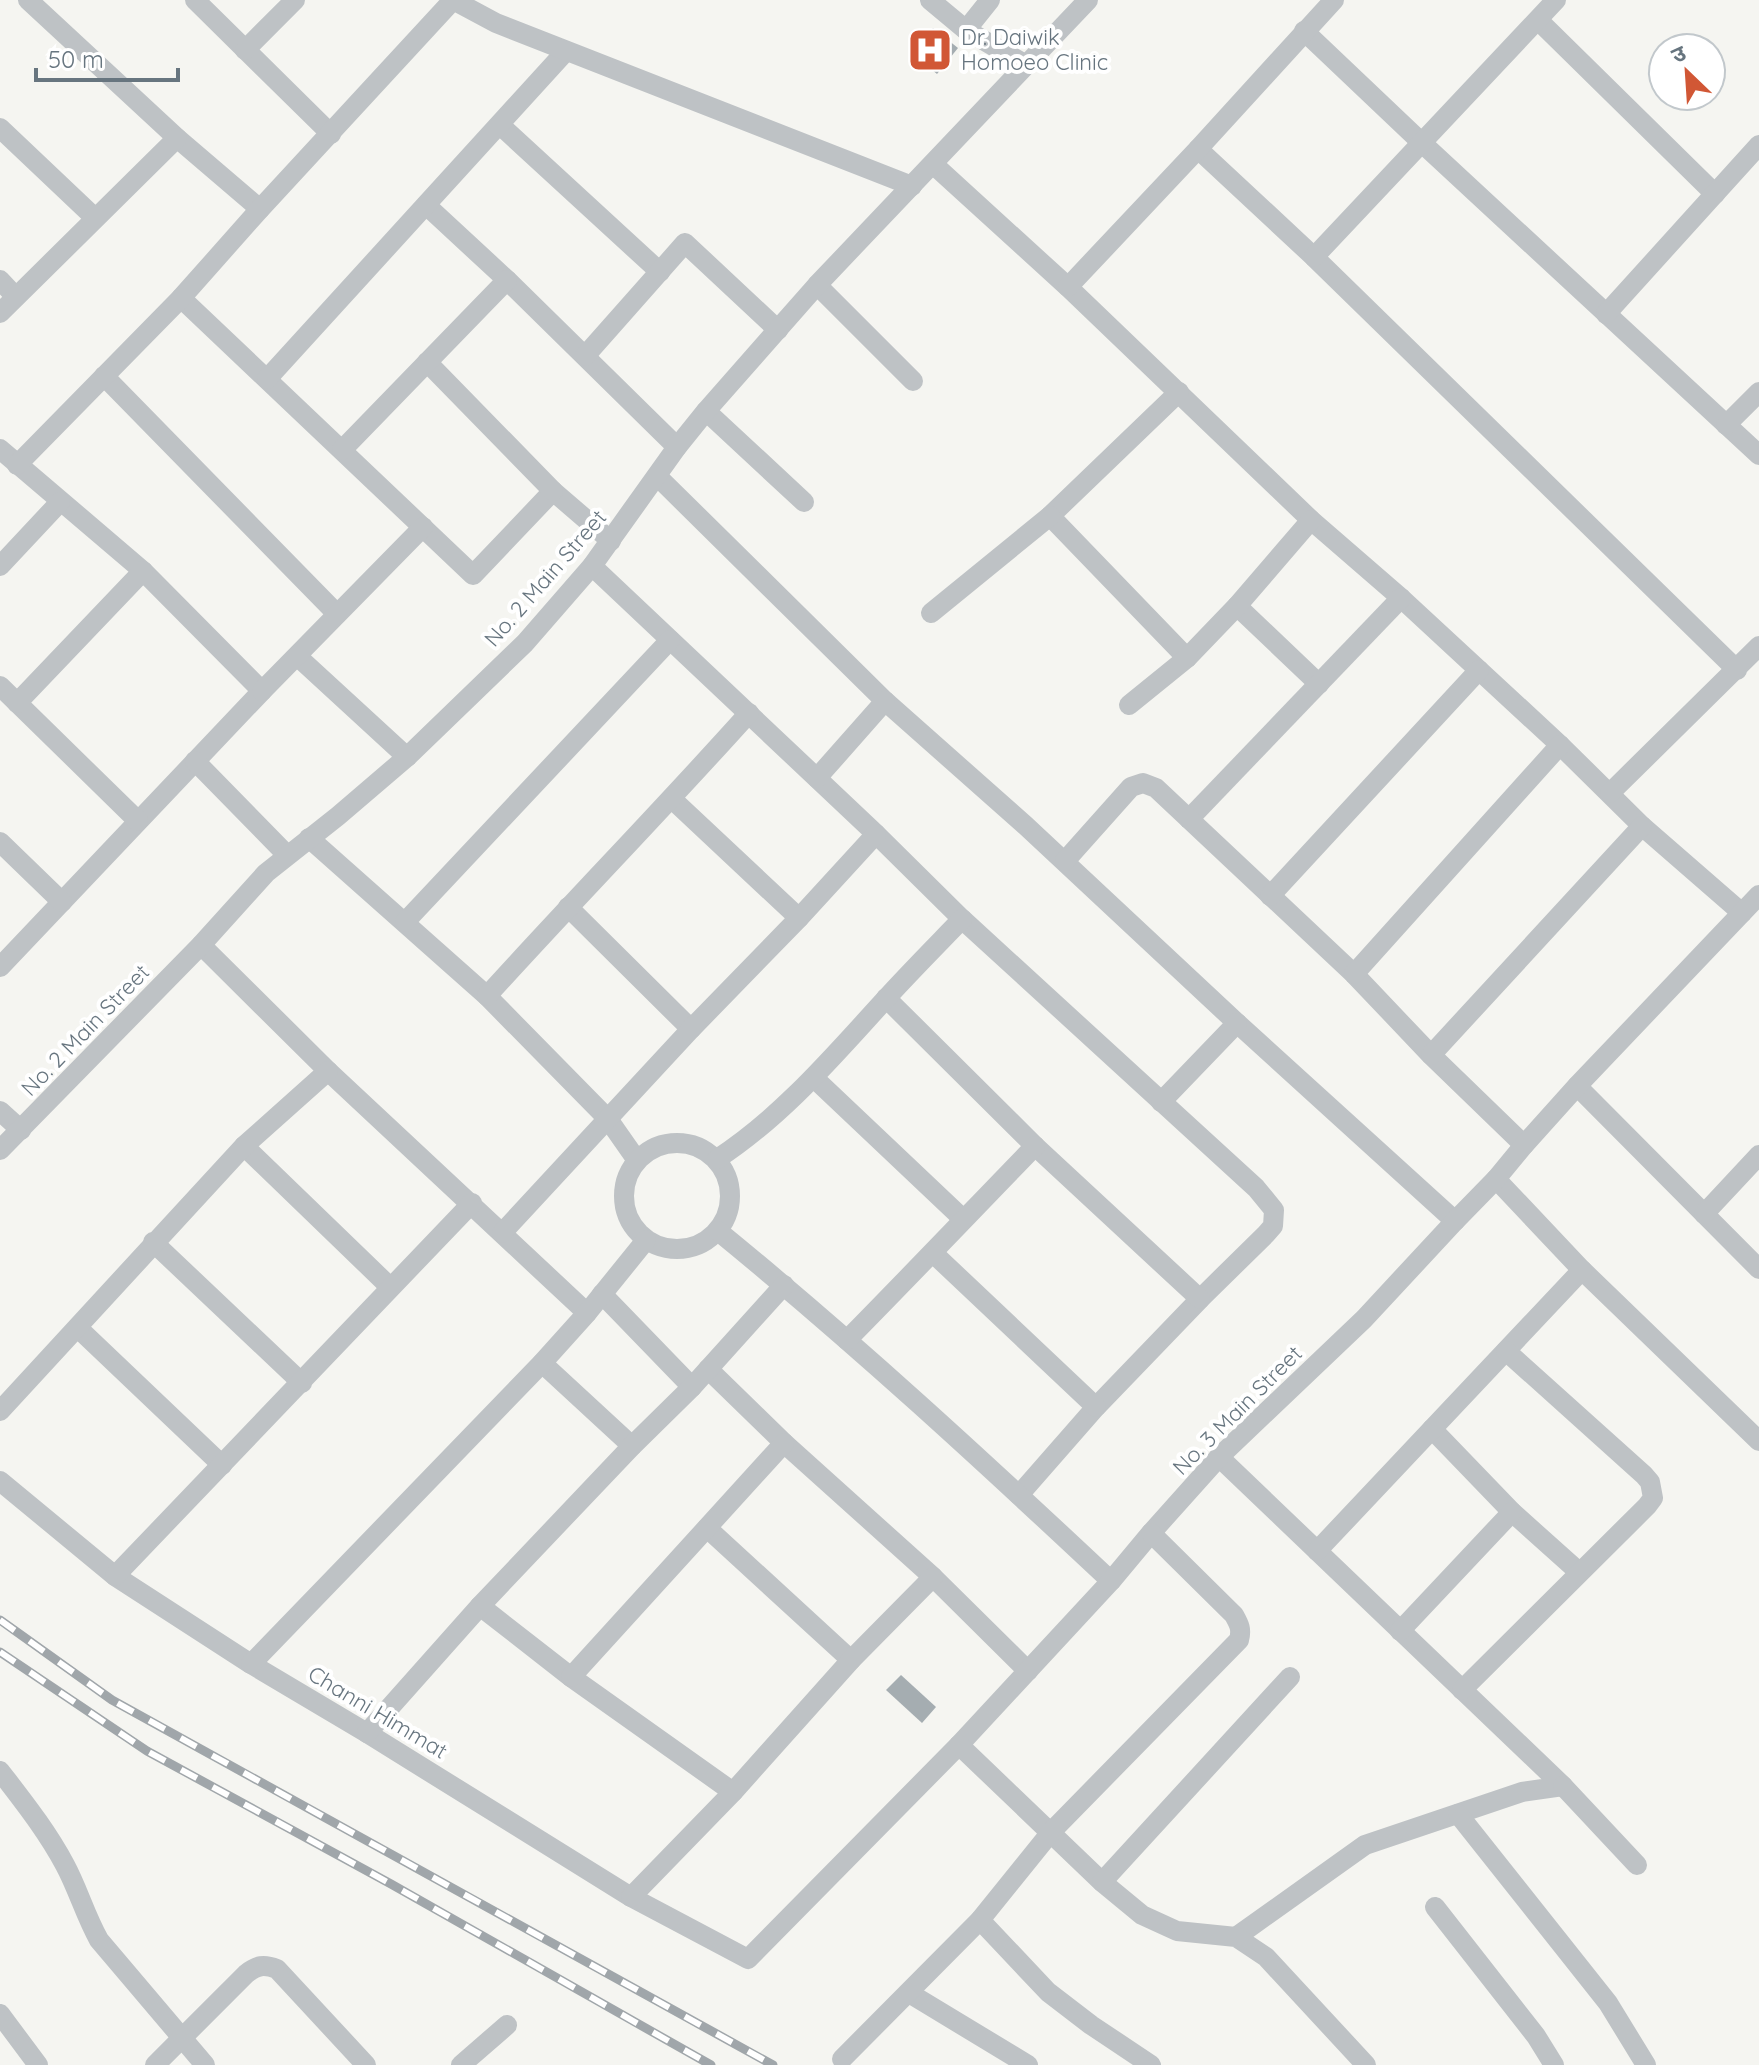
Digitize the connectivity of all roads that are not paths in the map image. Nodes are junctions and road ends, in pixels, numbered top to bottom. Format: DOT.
graph roads {
  1 [pos="28,0"];
  2 [pos="195,0"];
  3 [pos="295,0"];
  4 [pos="930,0"];
  5 [pos="990,0"];
  6 [pos="1088,0"];
  7 [pos="1334,0"];
  8 [pos="1556,0"];
  9 [pos="1538,20"];
  10 [pos="966,30"];
  11 [pos="1304,31"];
  12 [pos="245,50"];
  13 [pos="566,51"];
  14 [pos="1026,65"];
  15 [pos="500,125"];
  16 [pos="0,128"];
  17 [pos="331,134"];
  18 [pos="177,138"];
  19 [pos="1422,143"];
  20 [pos="1759,145"];
  21 [pos="1198,149"];
  22 [pos="933,164"];
  23 [pos="912,186"];
  24 [pos="1715,194"];
  25 [pos="426,205"];
  26 [pos="260,209"];
  27 [pos="95,218"];
  28 [pos="1314,257"];
  29 [pos="660,272"];
  30 [pos="0,280"];
  31 [pos="507,280"];
  32 [pos="817,285"];
  33 [pos="1068,287"];
  34 [pos="15,296"];
  35 [pos="181,298"];
  36 [pos="0,313"];
  37 [pos="1606,314"];
  38 [pos="778,330"];
  39 [pos="585,356"];
  40 [pos="427,362"];
  41 [pos="104,376"];
  42 [pos="267,379"];
  43 [pos="913,381"];
  44 [pos="1179,392"];
  45 [pos="1759,392"];
  46 [pos="706,411"];
  47 [pos="1726,425"];
  48 [pos="677,447"];
  49 [pos="0,449"];
  50 [pos="342,450"];
  51 [pos="1759,455"];
  52 [pos="17,465"];
  53 [pos="657,476"];
  54 [pos="553,491"];
  55 [pos="60,502"];
  56 [pos="804,502"];
  57 [pos="1050,516"];
  58 [pos="1311,520"];
  59 [pos="423,527"];
  60 [pos="611,541"];
  61 [pos="0,566"];
  62 [pos="592,566"];
  63 [pos="143,571"];
  64 [pos="1401,598"];
  65 [pos="1237,606"];
  66 [pos="931,613"];
  67 [pos="337,614"];
  68 [pos="670,640"];
  69 [pos="1759,646"];
  70 [pos="297,656"];
  71 [pos="1187,658"];
  72 [pos="1479,670"];
  73 [pos="1737,670"];
  74 [pos="1319,684"];
  75 [pos="0,686"];
  76 [pos="262,691"];
  77 [pos="885,701"];
  78 [pos="17,703"];
  79 [pos="1129,705"];
  80 [pos="749,713"];
  81 [pos="1560,745"];
  82 [pos="407,757"];
  83 [pos="195,761"];
  84 [pos="817,778"];
  85 [pos="1610,793"];
  86 [pos="672,799"];
  87 [pos="1189,819"];
  88 [pos="138,821"];
  89 [pos="1642,826"];
  90 [pos="876,834"];
  91 [pos="309,838"];
  92 [pos="0,842"];
  93 [pos="287,855"];
  94 [pos="1065,861"];
  95 [pos="1759,895"];
  96 [pos="1270,896"];
  97 [pos="62,902"];
  98 [pos="568,907"];
  99 [pos="1742,913"];
  100 [pos="799,918"];
  101 [pos="962,919"];
  102 [pos="405,922"];
  103 [pos="201,945"];
  104 [pos="2,961"];
  105 [pos="1354,974"];
  106 [pos="487,996"];
  107 [pos="886,998"];
  108 [pos="1237,1023"];
  109 [pos="691,1029"];
  110 [pos="1431,1055"];
  111 [pos="328,1071"];
  112 [pos="814,1078"];
  113 [pos="1577,1086"];
  114 [pos="1161,1102"];
  115 [pos="0,1111"];
  116 [pos="608,1119"];
  117 [pos="21,1130"];
  118 [pos="1524,1145"];
  119 [pos="244,1146"];
  120 [pos="1035,1146"];
  121 [pos="0,1150"];
  122 [pos="1759,1155"];
  123 [pos="636,1159"];
  124 [pos="717,1159"];
  125 [pos="1496,1179"];
  126 [pos="472,1203"];
  127 [pos="1704,1214"];
  128 [pos="963,1219"];
  129 [pos="1455,1221"];
  130 [pos="718,1231"];
  131 [pos="502,1233"];
  132 [pos="646,1240"];
  133 [pos="153,1242"];
  134 [pos="933,1253"];
  135 [pos="1759,1269"];
  136 [pos="1582,1270"];
  137 [pos="784,1285"];
  138 [pos="390,1287"];
  139 [pos="602,1294"];
  140 [pos="1200,1299"];
  141 [pos="587,1313"];
  142 [pos="78,1328"];
  143 [pos="847,1340"];
  144 [pos="1506,1351"];
  145 [pos="542,1363"];
  146 [pos="708,1369"];
  147 [pos="302,1383"];
  148 [pos="692,1387"];
  149 [pos="1096,1407"];
  150 [pos="0,1411"];
  151 [pos="1432,1429"];
  152 [pos="1759,1441"];
  153 [pos="784,1443"];
  154 [pos="632,1446"];
  155 [pos="1219,1457"];
  156 [pos="222,1465"];
  157 [pos="0,1481"];
  158 [pos="1019,1495"];
  159 [pos="1512,1512"];
  160 [pos="707,1528"];
  161 [pos="1151,1533"];
  162 [pos="1317,1551"];
  163 [pos="1579,1572"];
  164 [pos="115,1576"];
  165 [pos="933,1577"];
  166 [pos="1111,1581"];
  167 [pos="480,1606"];
  168 [pos="1400,1631"];
  169 [pos="851,1660"];
  170 [pos="251,1664"];
  171 [pos="1028,1671"];
  172 [pos="571,1677"];
  173 [pos="1290,1677"];
  174 [pos="1462,1690"];
  175 [pos="367,1733"];
  176 [pos="959,1745"];
  177 [pos="0,1771"];
  178 [pos="1563,1786"];
  179 [pos="733,1792"];
  180 [pos="1458,1814"];
  181 [pos="1051,1832"];
  182 [pos="1637,1865"];
  183 [pos="1102,1882"];
  184 [pos="631,1897"];
  185 [pos="1435,1907"];
  186 [pos="980,1920"];
  187 [pos="1236,1937"];
  188 [pos="748,1959"];
  189 [pos="909,1993"];
  190 [pos="0,2014"];
  191 [pos="507,2025"];
  192 [pos="182,2038"];
  193 [pos="842,2059"];
  194 [pos="38,2065"];
  195 [pos="155,2065"];
  196 [pos="205,2065"];
  197 [pos="366,2065"];
  198 [pos="461,2065"];
  199 [pos="1028,2065"];
  200 [pos="1151,2065"];
  201 [pos="1366,2065"];
  202 [pos="1554,2065"];
  203 [pos="1646,2065"];
  1 -- 18 [label="street"];
  2 -- 12 [label="street"];
  3 -- 12 [label="street"];
  4 -- 10 [label="street"];
  5 -- 10 [label="street"];
  6 -- 14 [label="street, No. 2 Main Street"];
  7 -- 11 [label="street"];
  8 -- 9 [label="street"];
  9 -- 19 [label="street"];
  9 -- 24 [label="street"];
  10 -- 14 [label="street"];
  11 -- 19 [label="street"];
  11 -- 21 [label="street"];
  12 -- 17 [label="street"];
  13 -- 15 [label="street"];
  13 -- 17 [label="street"];
  13 -- 23 [label="street"];
  14 -- 22 [label="street, No. 2 Main Street"];
  15 -- 25 [label="street"];
  15 -- 29 [label="street"];
  16 -- 27 [label="street"];
  17 -- 26 [label="street"];
  18 -- 26 [label="street"];
  18 -- 27 [label="street"];
  19 -- 28 [label="street"];
  19 -- 37 [label="street"];
  20 -- 24 [label="street"];
  21 -- 28 [label="street"];
  21 -- 33 [label="street"];
  22 -- 23 [label="street, No. 2 Main Street"];
  22 -- 33 [label="street"];
  23 -- 32 [label="street, No. 2 Main Street"];
  24 -- 37 [label="street"];
  25 -- 31 [label="street"];
  25 -- 42 [label="street"];
  26 -- 35 [label="street"];
  27 -- 34 [label="street"];
  28 -- 73 [label="street"];
  29 -- 38 [label="street"];
  29 -- 39 [label="street"];
  30 -- 34 [label="street"];
  31 -- 39 [label="street"];
  31 -- 40 [label="street"];
  32 -- 38 [label="street, No. 2 Main Street"];
  32 -- 43 [label="street"];
  33 -- 44 [label="street"];
  34 -- 36 [label="street"];
  35 -- 41 [label="street"];
  35 -- 42 [label="street"];
  37 -- 47 [label="street"];
  38 -- 46 [label="street, No. 2 Main Street"];
  39 -- 48 [label="street"];
  40 -- 50 [label="street"];
  40 -- 54 [label="street"];
  41 -- 52 [label="street"];
  41 -- 67 [label="street"];
  42 -- 50 [label="street"];
  44 -- 57 [label="street"];
  44 -- 58 [label="street"];
  45 -- 47 [label="street"];
  46 -- 48 [label="street, No. 2 Main Street"];
  46 -- 56 [label="street"];
  47 -- 51 [label="street"];
  48 -- 53 [label="street, No. 2 Main Street"];
  49 -- 52 [label="street"];
  50 -- 59 [label="street"];
  52 -- 55 [label="street"];
  53 -- 60 [label="street, No. 2 Main Street"];
  53 -- 77 [label="street"];
  54 -- 59 [label="street"];
  54 -- 60 [label="street"];
  55 -- 61 [label="street"];
  55 -- 63 [label="street"];
  57 -- 66 [label="street"];
  57 -- 71 [label="street"];
  58 -- 64 [label="street"];
  58 -- 65 [label="street"];
  59 -- 67 [label="street"];
  60 -- 62 [label="street, No. 2 Main Street"];
  62 -- 68 [label="street"];
  62 -- 82 [label="street, No. 2 Main Street"];
  63 -- 76 [label="street"];
  63 -- 78 [label="street"];
  64 -- 72 [label="street"];
  64 -- 74 [label="street"];
  65 -- 71 [label="street"];
  65 -- 74 [label="street"];
  67 -- 70 [label="street"];
  68 -- 80 [label="street"];
  68 -- 102 [label="street"];
  69 -- 73 [label="street"];
  70 -- 76 [label="street"];
  70 -- 82 [label="street"];
  71 -- 79 [label="street"];
  72 -- 81 [label="street"];
  72 -- 96 [label="street"];
  73 -- 85 [label="street"];
  74 -- 87 [label="street"];
  75 -- 78 [label="street"];
  76 -- 83 [label="street"];
  77 -- 84 [label="street"];
  77 -- 94 [label="street"];
  78 -- 88 [label="street"];
  80 -- 84 [label="street"];
  80 -- 86 [label="street"];
  81 -- 85 [label="street"];
  81 -- 105 [label="street"];
  82 -- 91 [label="street, No. 2 Main Street"];
  83 -- 88 [label="street"];
  83 -- 93 [label="street"];
  84 -- 90 [label="street"];
  85 -- 89 [label="street"];
  86 -- 98 [label="street"];
  86 -- 100 [label="street"];
  87 -- 94 [label="street"];
  87 -- 96 [label="street"];
  88 -- 97 [label="street"];
  89 -- 99 [label="street"];
  89 -- 110 [label="street"];
  90 -- 100 [label="street"];
  90 -- 101 [label="street"];
  91 -- 93 [label="street, No. 2 Main Street"];
  91 -- 102 [label="street"];
  92 -- 97 [label="street"];
  93 -- 103 [label="street, No. 2 Main Street"];
  94 -- 108 [label="street"];
  95 -- 99 [label="street, No. 3 Main Street"];
  96 -- 105 [label="street"];
  97 -- 104 [label="street"];
  98 -- 106 [label="street"];
  98 -- 109 [label="street"];
  99 -- 113 [label="street, No. 3 Main Street"];
  100 -- 109 [label="street"];
  101 -- 107 [label="street"];
  101 -- 114 [label="street"];
  102 -- 106 [label="street"];
  103 -- 111 [label="street"];
  103 -- 117 [label="street, No. 2 Main Street"];
  105 -- 110 [label="street"];
  106 -- 116 [label="street"];
  107 -- 112 [label="street"];
  107 -- 120 [label="street"];
  108 -- 114 [label="street"];
  108 -- 129 [label="street"];
  109 -- 116 [label="street"];
  110 -- 118 [label="street"];
  111 -- 119 [label="street"];
  111 -- 126 [label="street"];
  112 -- 124 [label="street"];
  112 -- 128 [label="street"];
  113 -- 118 [label="street, No. 3 Main Street"];
  113 -- 127 [label="street"];
  114 -- 140 [label="street"];
  115 -- 117 [label="street"];
  116 -- 123 [label="street"];
  116 -- 131 [label="street"];
  117 -- 121 [label="street, No. 2 Main Street"];
  118 -- 125 [label="street, No. 3 Main Street"];
  119 -- 133 [label="street"];
  119 -- 138 [label="street"];
  120 -- 128 [label="street"];
  120 -- 140 [label="street"];
  122 -- 127 [label="street"];
  123 -- 124 [label="street"];
  123 -- 132 [label="street"];
  124 -- 130 [label="street"];
  125 -- 129 [label="street, No. 3 Main Street"];
  125 -- 136 [label="street"];
  126 -- 131 [label="street"];
  126 -- 138 [label="street"];
  127 -- 135 [label="street"];
  128 -- 134 [label="street"];
  129 -- 155 [label="street, No. 3 Main Street"];
  130 -- 132 [label="street"];
  130 -- 137 [label="street"];
  131 -- 141 [label="street"];
  132 -- 139 [label="street"];
  133 -- 142 [label="street"];
  133 -- 147 [label="street"];
  134 -- 143 [label="street"];
  134 -- 149 [label="street"];
  136 -- 144 [label="street"];
  136 -- 152 [label="street"];
  137 -- 143 [label="street"];
  137 -- 146 [label="street"];
  138 -- 147 [label="street"];
  139 -- 141 [label="street"];
  139 -- 148 [label="street"];
  140 -- 149 [label="street"];
  141 -- 145 [label="street"];
  142 -- 150 [label="street"];
  142 -- 156 [label="street"];
  143 -- 158 [label="street"];
  144 -- 151 [label="street"];
  144 -- 163 [label="street"];
  145 -- 154 [label="street"];
  145 -- 170 [label="street"];
  146 -- 148 [label="street"];
  146 -- 153 [label="street"];
  147 -- 156 [label="street"];
  148 -- 154 [label="street"];
  149 -- 158 [label="street"];
  151 -- 159 [label="street"];
  151 -- 162 [label="street"];
  153 -- 160 [label="street"];
  153 -- 165 [label="street"];
  154 -- 167 [label="street"];
  155 -- 161 [label="street, No. 3 Main Street"];
  155 -- 162 [label="street"];
  156 -- 164 [label="street"];
  157 -- 164 [label="street, Channi Himmat"];
  158 -- 166 [label="street"];
  159 -- 163 [label="street"];
  159 -- 168 [label="street"];
  160 -- 169 [label="street"];
  160 -- 172 [label="street"];
  161 -- 166 [label="street, No. 3 Main Street"];
  161 -- 181 [label="street"];
  162 -- 168 [label="street"];
  163 -- 174 [label="street"];
  164 -- 170 [label="street, Channi Himmat"];
  165 -- 169 [label="street"];
  165 -- 171 [label="street"];
  166 -- 171 [label="street, No. 3 Main Street"];
  167 -- 172 [label="street"];
  167 -- 175 [label="street"];
  168 -- 174 [label="street"];
  169 -- 179 [label="street"];
  170 -- 175 [label="street, Channi Himmat"];
  171 -- 176 [label="street, No. 3 Main Street"];
  172 -- 179 [label="street"];
  173 -- 183 [label="street"];
  174 -- 178 [label="street"];
  175 -- 184 [label="street, Channi Himmat"];
  176 -- 181 [label="street"];
  176 -- 188 [label="street, No. 3 Main Street"];
  177 -- 192 [label="street"];
  178 -- 180 [label="street"];
  178 -- 182 [label="street"];
  179 -- 184 [label="street"];
  180 -- 187 [label="street"];
  180 -- 203 [label="street"];
  181 -- 183 [label="street"];
  181 -- 186 [label="street"];
  183 -- 187 [label="street"];
  184 -- 188 [label="street, Channi Himmat"];
  185 -- 202 [label="street"];
  186 -- 189 [label="street"];
  186 -- 200 [label="street"];
  187 -- 201 [label="street"];
  189 -- 193 [label="street"];
  189 -- 199 [label="street"];
  190 -- 194 [label="street"];
  191 -- 198 [label="street"];
  192 -- 195 [label="street"];
  192 -- 196 [label="street"];
  192 -- 197 [label="street"];
}
